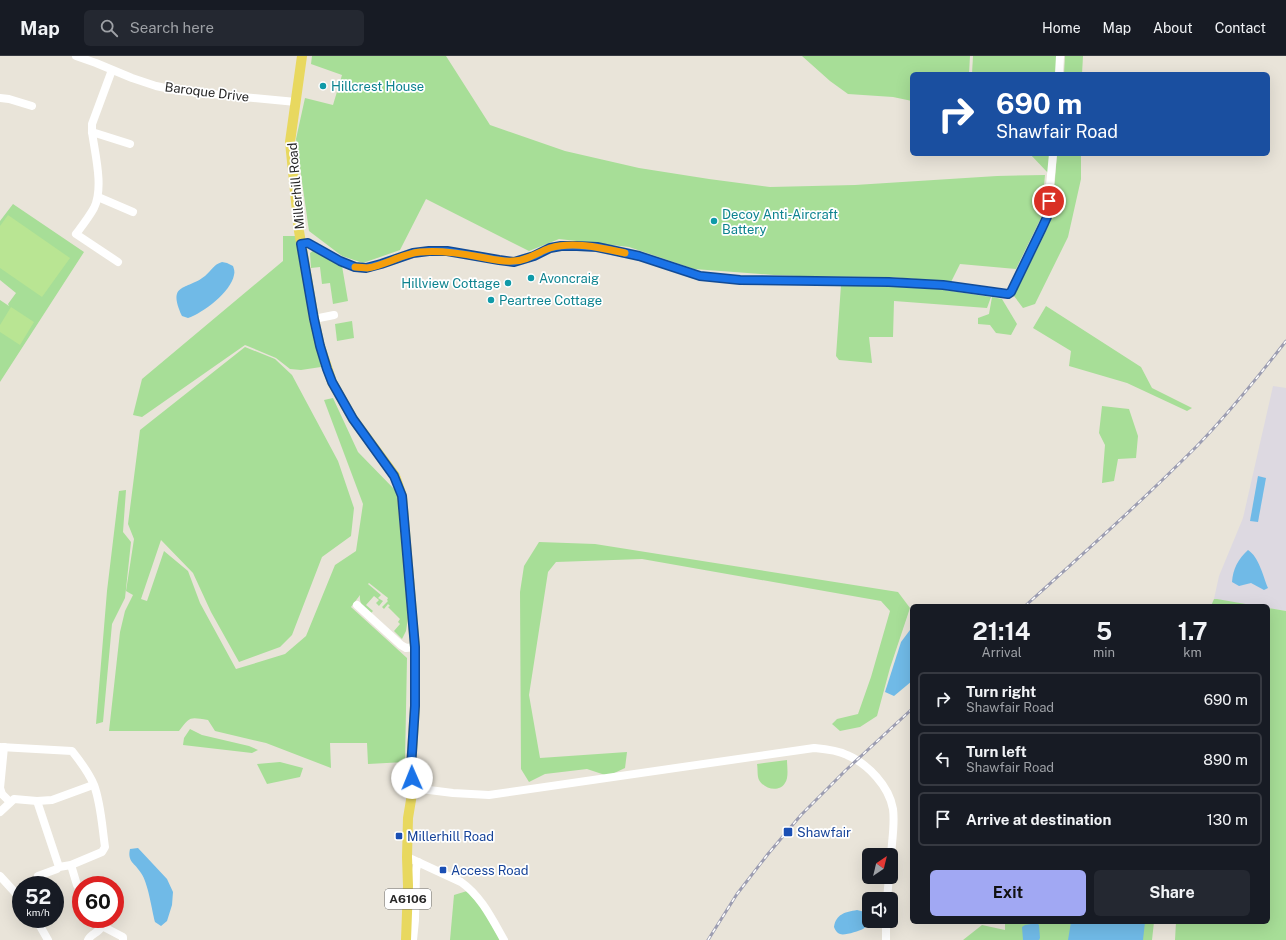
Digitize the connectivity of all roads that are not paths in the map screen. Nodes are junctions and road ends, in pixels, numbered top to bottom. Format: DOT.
graph roads {
  1 [pos="76,56"];
  2 [pos="302,56"];
  3 [pos="1060,56"];
  4 [pos="112,70"];
  5 [pos="1059,72"];
  6 [pos="0,98"];
  7 [pos="296,102"];
  8 [pos="32,106"];
  9 [pos="92,132"];
  10 [pos="130,144"];
  11 [pos="1053,156"];
  12 [pos="98,197"];
  13 [pos="133,212"];
  14 [pos="301,244"];
  15 [pos="118,262"];
  16 [pos="334,315"];
  17 [pos="314,319"];
  18 [pos="357,605"];
  19 [pos="415,647"];
  20 [pos="2,747"];
  21 [pos="93,785"];
  22 [pos="413,788"];
  23 [pos="37,801"];
  24 [pos="10,802"];
  25 [pos="0,812"];
  26 [pos="892,848"];
  27 [pos="407,857"];
  28 [pos="418,862"];
  29 [pos="70,865"];
  30 [pos="59,867"];
  31 [pos="38,876"];
  32 [pos="74,876"];
  33 [pos="0,877"];
  34 [pos="12,890"];
  35 [pos="41,928"];
  36 [pos="99,928"];
  37 [pos="108,928"];
  38 [pos="886,928"];
  39 [pos="125,939"];
  40 [pos="48,940"];
  41 [pos="88,940"];
  42 [pos="406,940"];
  43 [pos="413,940"];
  44 [pos="504,940"];
  45 [pos="886,940"];
  1 -- 4 [label="street, Baroque Drive"];
  2 -- 7 [label="main road, Millerhill Road / A6106"];
  3 -- 5 [label="street"];
  4 -- 7 [label="street, Baroque Drive"];
  4 -- 9 [label="street"];
  6 -- 8 [label="street"];
  7 -- 14 [label="main road, Millerhill Road / A6106"];
  9 -- 10 [label="street"];
  9 -- 12 [label="street"];
  11 -- 14 [label="street"];
  12 -- 13 [label="street"];
  12 -- 15 [label="street"];
  14 -- 17 [label="main road, Millerhill Road / A6106"];
  16 -- 17 [label="street"];
  17 -- 19 [label="main road, Millerhill Road / A6106"];
  18 -- 19 [label="street"];
  19 -- 22 [label="main road, Millerhill Road / A6106"];
  20 -- 21 [label="street"];
  20 -- 24 [label="street"];
  21 -- 23 [label="street"];
  21 -- 29 [label="street"];
  22 -- 26 [label="street"];
  22 -- 27 [label="main road, Millerhill Road / A6106"];
  23 -- 24 [label="street"];
  23 -- 30 [label="street"];
  24 -- 25 [label="street"];
  27 -- 28 [label="street"];
  27 -- 42 [label="main road, Millerhill Road / A6106"];
  28 -- 43 [label="street"];
  28 -- 44 [label="street"];
  29 -- 30 [label="street"];
  29 -- 32 [label="street"];
  30 -- 31 [label="street"];
  33 -- 34 [label="street"];
  35 -- 40 [label="street"];
  36 -- 41 [label="street"];
  37 -- 39 [label="street"];
  38 -- 45 [label="street"];
}
